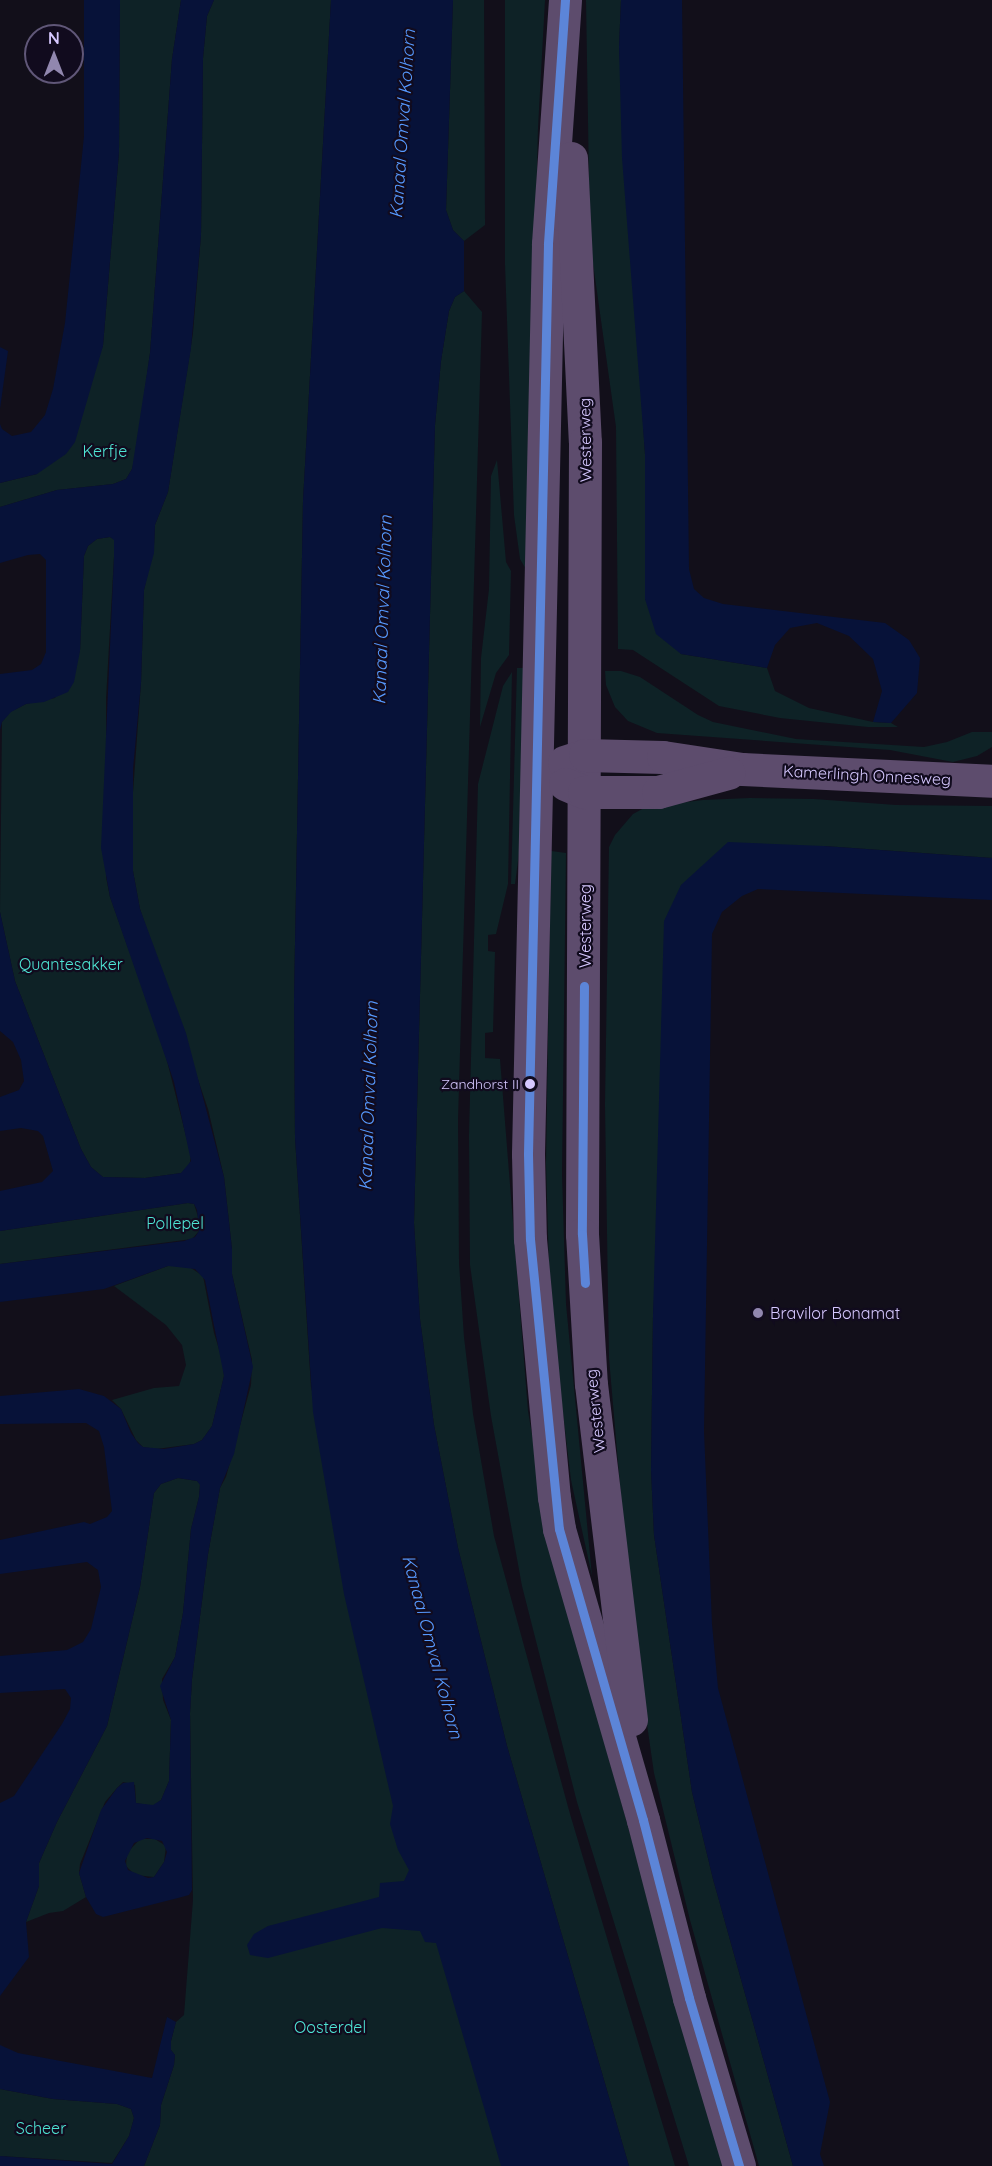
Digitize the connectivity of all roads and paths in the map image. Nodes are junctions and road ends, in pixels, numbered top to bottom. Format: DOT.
graph roads {
  1 [pos="564,14"];
  2 [pos="585,755"];
  3 [pos="742,769"];
  4 [pos="537,770"];
  5 [pos="992,781"];
  6 [pos="584,792"];
  7 [pos="643,1820"];
  8 [pos="739,2166"];
  1 -- 2 [label="main road, Westerweg"];
  1 -- 4 [label="main road, Westerweg"];
  2 -- 3 [label="main road, Kamerlingh Onnesweg"];
  2 -- 4 [label="main road, Kamerlingh Onnesweg"];
  2 -- 6 [label="main road, Westerweg"];
  3 -- 5 [label="main road, Kamerlingh Onnesweg"];
  3 -- 6 [label="main road, Kamerlingh Onnesweg"];
  4 -- 6 [label="main road, Kamerlingh Onnesweg"];
  4 -- 7 [label="main road, Westerweg"];
  6 -- 7 [label="main road, Westerweg"];
  7 -- 8 [label="main road, Westerweg"];
}
